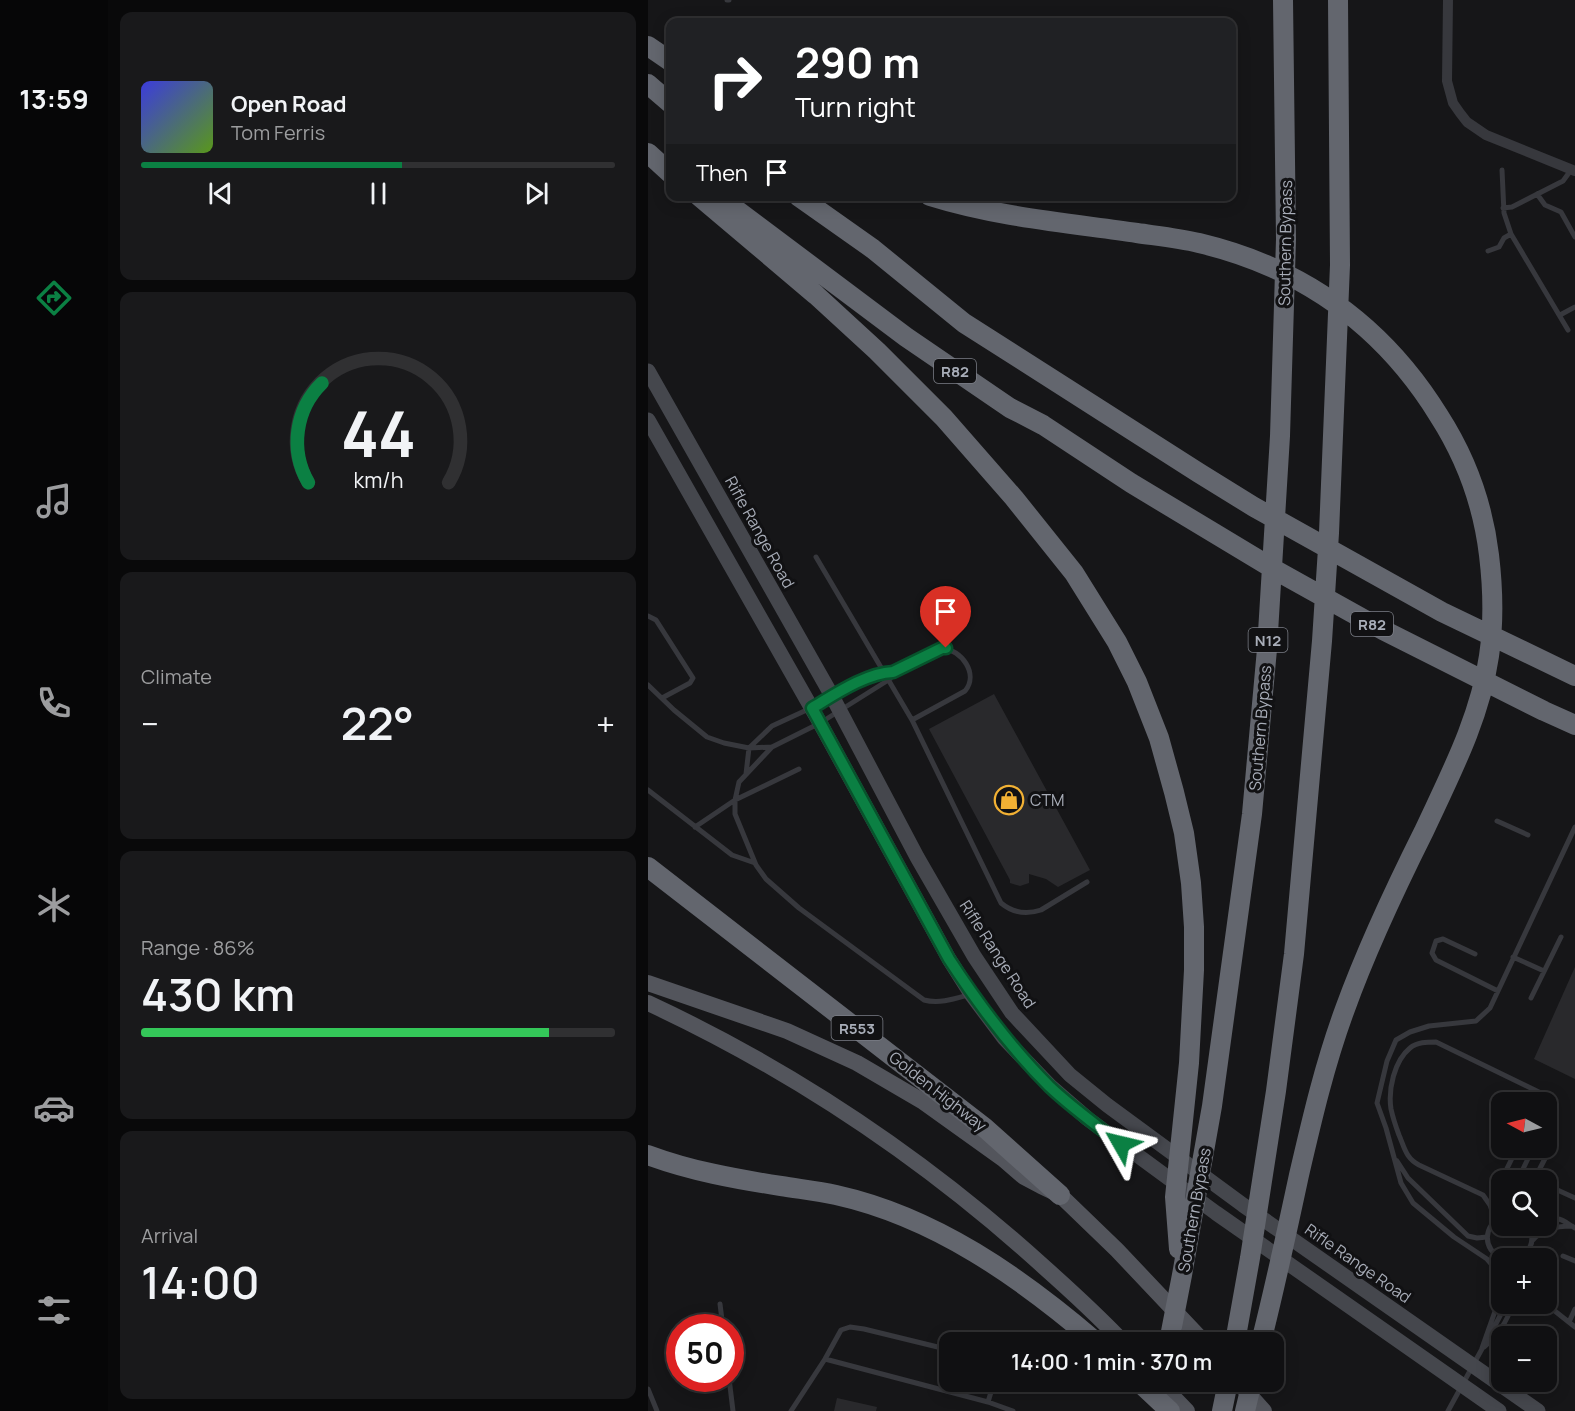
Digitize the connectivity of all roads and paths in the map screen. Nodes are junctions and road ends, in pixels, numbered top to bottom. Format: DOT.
graph roads {
  1 [pos="1283,0"];
  2 [pos="1338,0"];
  3 [pos="1448,0"];
  4 [pos="648,46"];
  5 [pos="666,58"];
  6 [pos="648,84"];
  7 [pos="666,100"];
  8 [pos="648,144"];
  9 [pos="648,153"];
  10 [pos="666,158"];
  11 [pos="666,169"];
  12 [pos="1502,170"];
  13 [pos="1573,170"];
  14 [pos="1537,194"];
  15 [pos="705,201"];
  16 [pos="725,201"];
  17 [pos="805,201"];
  18 [pos="950,201"];
  19 [pos="1503,208"];
  20 [pos="1511,234"];
  21 [pos="1575,237"];
  22 [pos="1488,251"];
  23 [pos="1575,307"];
  24 [pos="1560,315"];
  25 [pos="1568,330"];
  26 [pos="648,371"];
  27 [pos="648,420"];
  28 [pos="816,557"];
  29 [pos="648,616"];
  30 [pos="885,672"];
  31 [pos="893,672"];
  32 [pos="1570,674"];
  33 [pos="889,680"];
  34 [pos="648,685"];
  35 [pos="832,696"];
  36 [pos="662,698"];
  37 [pos="812,708"];
  38 [pos="839,711"];
  39 [pos="912,720"];
  40 [pos="820,723"];
  41 [pos="1575,725"];
  42 [pos="772,747"];
  43 [pos="749,748"];
  44 [pos="799,769"];
  45 [pos="746,774"];
  46 [pos="648,790"];
  47 [pos="735,800"];
  48 [pos="1497,820"];
  49 [pos="695,827"];
  50 [pos="1575,827"];
  51 [pos="1528,835"];
  52 [pos="755,863"];
  53 [pos="648,867"];
  54 [pos="1086,882"];
  55 [pos="1561,937"];
  56 [pos="1475,954"];
  57 [pos="1513,957"];
  58 [pos="1544,971"];
  59 [pos="648,983"];
  60 [pos="1498,991"];
  61 [pos="971,994"];
  62 [pos="1531,998"];
  63 [pos="648,1004"];
  64 [pos="1539,1092"];
  65 [pos="648,1155"];
  66 [pos="1394,1157"];
  67 [pos="1557,1190"];
  68 [pos="1060,1195"];
  69 [pos="1575,1198"];
  70 [pos="1491,1208"];
  71 [pos="1557,1219"];
  72 [pos="1491,1225"];
  73 [pos="1573,1227"];
  74 [pos="1532,1236"];
  75 [pos="1487,1237"];
  76 [pos="1533,1240"];
  77 [pos="1489,1248"];
  78 [pos="1530,1248"];
  79 [pos="1491,1250"];
  80 [pos="1563,1256"];
  81 [pos="1487,1259"];
  82 [pos="1575,1261"];
  83 [pos="1182,1275"];
  84 [pos="720,1304"];
  85 [pos="1575,1309"];
  86 [pos="1557,1313"];
  87 [pos="721,1314"];
  88 [pos="1501,1314"];
  89 [pos="1509,1314"];
  90 [pos="1569,1322"];
  91 [pos="1575,1327"];
  92 [pos="1083,1332"];
  93 [pos="1113,1332"];
  94 [pos="1171,1332"];
  95 [pos="1195,1332"];
  96 [pos="1237,1332"];
  97 [pos="1263,1332"];
  98 [pos="939,1347"];
  99 [pos="1482,1348"];
  100 [pos="825,1359"];
  101 [pos="648,1389"];
  102 [pos="731,1392"];
  103 [pos="991,1392"];
  104 [pos="1150,1392"];
  105 [pos="1158,1392"];
  106 [pos="1169,1392"];
  107 [pos="1226,1392"];
  108 [pos="1247,1392"];
  109 [pos="1250,1392"];
  110 [pos="988,1402"];
  111 [pos="1498,1410"];
  112 [pos="657,1411"];
  113 [pos="734,1411"];
  114 [pos="791,1411"];
  115 [pos="1013,1411"];
  116 [pos="1155,1411"];
  117 [pos="1170,1411"];
  118 [pos="1187,1411"];
  119 [pos="1222,1411"];
  120 [pos="1245,1411"];
  121 [pos="1264,1411"];
  122 [pos="1448,1411"];
  123 [pos="1538,1411"];
  1 -- 83 [label="highway, Southern Bypass / N12"];
  2 -- 96 [label="highway"];
  3 -- 13 [label="street"];
  4 -- 5 [label="highway"];
  6 -- 7 [label="highway"];
  8 -- 10 [label="highway"];
  9 -- 11 [label="highway"];
  12 -- 19 [label="lane"];
  13 -- 14 [label="lane"];
  14 -- 19 [label="lane"];
  14 -- 21 [label="lane"];
  15 -- 83 [label="highway"];
  16 -- 41 [label="highway, R82"];
  17 -- 32 [label="highway, R82"];
  18 -- 97 [label="highway"];
  19 -- 20 [label="lane"];
  20 -- 22 [label="lane"];
  20 -- 24 [label="lane"];
  23 -- 24 [label="lane"];
  24 -- 25 [label="lane"];
  26 -- 35 [label="main road, Rifle Range Road"];
  27 -- 37 [label="main road"];
  28 -- 30 [label="lane"];
  29 -- 36 [label="lane"];
  30 -- 31 [label="lane"];
  30 -- 33 [label="lane"];
  30 -- 35 [label="lane"];
  31 -- 33 [label="lane"];
  31 -- 39 [label="lane"];
  33 -- 38 [label="lane"];
  33 -- 39 [label="lane"];
  34 -- 36 [label="lane"];
  35 -- 37 [label="lane"];
  35 -- 38 [label="main road, Rifle Range Road"];
  36 -- 43 [label="lane"];
  37 -- 40 [label="main road"];
  37 -- 43 [label="lane"];
  38 -- 40 [label="lane"];
  38 -- 123 [label="main road, Rifle Range Road"];
  39 -- 54 [label="lane"];
  40 -- 42 [label="lane"];
  40 -- 61 [label="main road"];
  42 -- 43 [label="lane"];
  42 -- 45 [label="lane"];
  43 -- 45 [label="lane"];
  44 -- 47 [label="lane"];
  45 -- 47 [label="lane"];
  46 -- 49 [label="lane"];
  47 -- 49 [label="lane"];
  47 -- 52 [label="lane"];
  48 -- 51 [label="lane"];
  49 -- 52 [label="lane"];
  50 -- 57 [label="lane"];
  52 -- 61 [label="lane"];
  53 -- 68 [label="highway, Golden Highway / R553"];
  55 -- 58 [label="lane"];
  56 -- 60 [label="lane"];
  57 -- 58 [label="lane"];
  57 -- 60 [label="lane"];
  58 -- 62 [label="lane"];
  59 -- 68 [label="main road"];
  60 -- 66 [label="lane"];
  61 -- 111 [label="main road"];
  63 -- 93 [label="main road"];
  64 -- 70 [label="lane"];
  65 -- 92 [label="highway"];
  66 -- 75 [label="lane"];
  66 -- 81 [label="lane"];
  67 -- 69 [label="lane"];
  68 -- 95 [label="main road, Golden Highway / R553"];
  71 -- 73 [label="lane"];
  72 -- 75 [label="lane"];
  73 -- 76 [label="lane"];
  74 -- 76 [label="lane"];
  75 -- 77 [label="lane"];
  76 -- 78 [label="lane"];
  77 -- 79 [label="lane"];
  77 -- 81 [label="lane"];
  80 -- 82 [label="lane"];
  81 -- 99 [label="lane"];
  83 -- 94 [label="highway, Southern Bypass / N12"];
  84 -- 87 [label="lane"];
  85 -- 90 [label="lane"];
  86 -- 90 [label="lane"];
  88 -- 99 [label="lane"];
  89 -- 99 [label="lane"];
  90 -- 91 [label="lane"];
  98 -- 100 [label="lane"];
  99 -- 122 [label="lane"];
  100 -- 110 [label="lane"];
  100 -- 114 [label="lane"];
  101 -- 112 [label="lane"];
  102 -- 113 [label="lane"];
  103 -- 110 [label="lane"];
  104 -- 117 [label="highway"];
  105 -- 116 [label="highway"];
  106 -- 118 [label="main road"];
  107 -- 119 [label="highway"];
  108 -- 121 [label="main road"];
  109 -- 120 [label="highway"];
  110 -- 115 [label="lane"];
}
